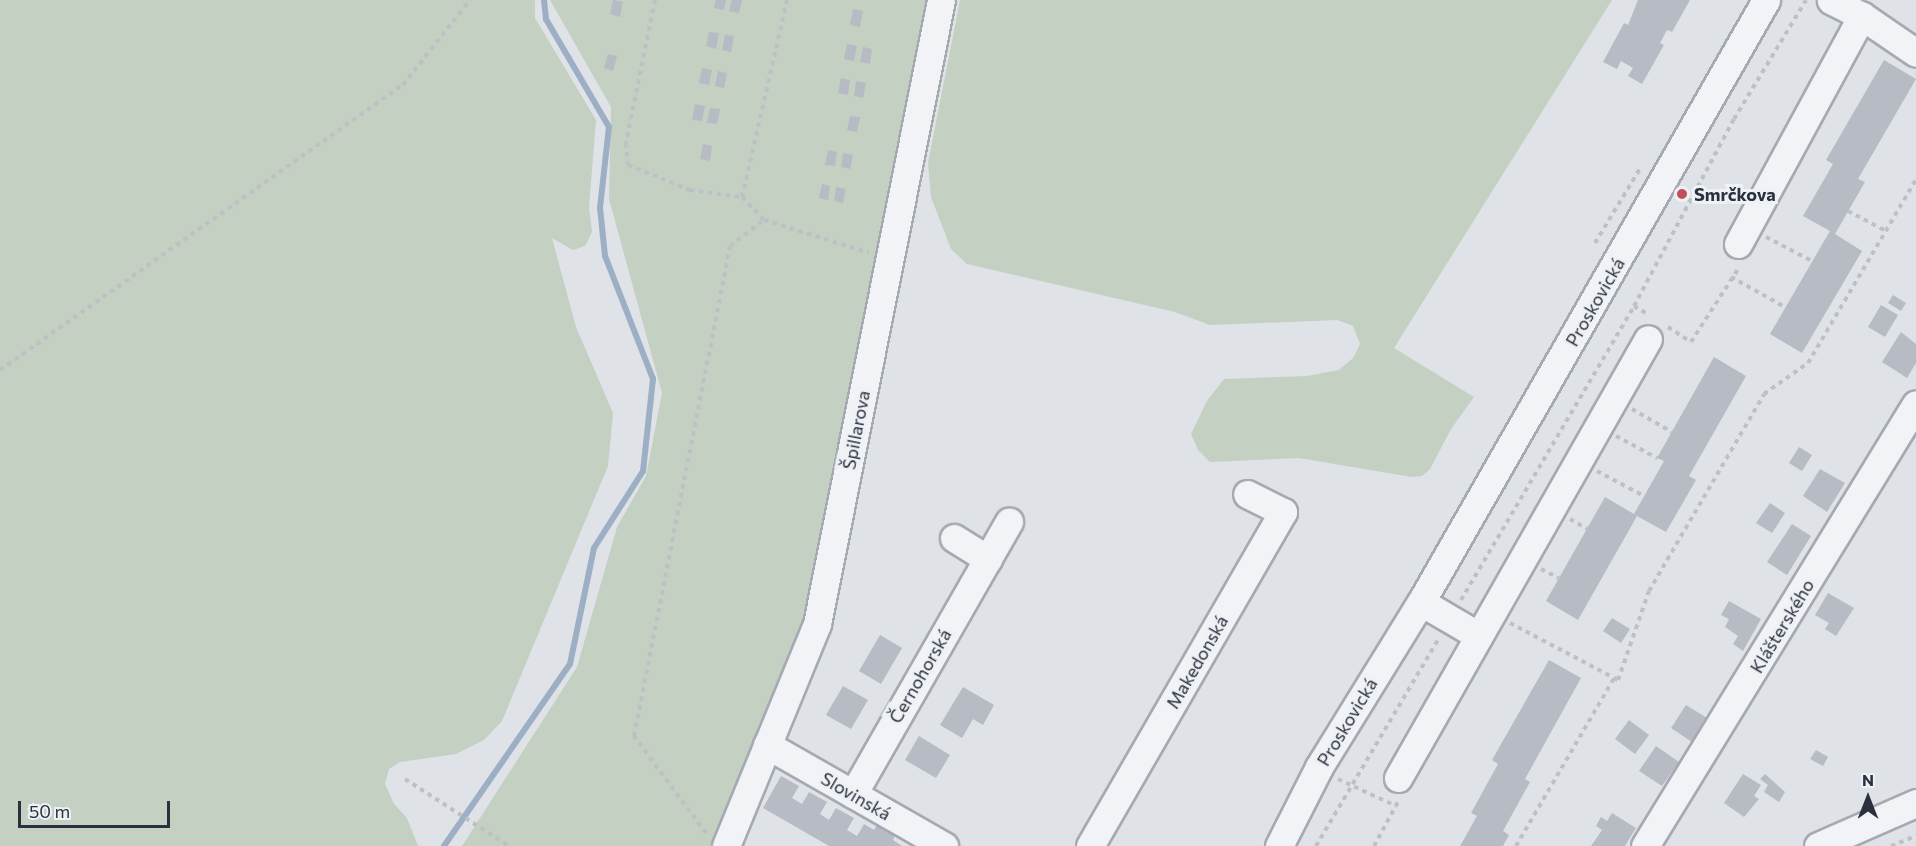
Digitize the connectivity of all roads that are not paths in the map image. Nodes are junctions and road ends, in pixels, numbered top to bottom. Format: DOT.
graph roads {
  1 [pos="941,0"];
  2 [pos="1766,0"];
  3 [pos="1831,0"];
  4 [pos="1862,15"];
  5 [pos="1916,53"];
  6 [pos="1747,250"];
  7 [pos="1658,328"];
  8 [pos="1916,404"];
  9 [pos="1247,494"];
  10 [pos="1009,522"];
  11 [pos="954,538"];
  12 [pos="988,559"];
  13 [pos="1421,602"];
  14 [pos="1479,636"];
  15 [pos="767,745"];
  16 [pos="1398,789"];
  17 [pos="853,794"];
  18 [pos="1916,803"];
  19 [pos="718,841"];
  20 [pos="944,846"];
  21 [pos="1090,846"];
  22 [pos="1279,846"];
  23 [pos="1645,846"];
  24 [pos="1818,846"];
  1 -- 15 [label="street, Špillarova"];
  2 -- 13 [label="street, Proskovická"];
  3 -- 4 [label="street"];
  4 -- 5 [label="street"];
  4 -- 6 [label="street"];
  7 -- 14 [label="street"];
  8 -- 23 [label="street, Klášterského"];
  9 -- 21 [label="street, Makedonská"];
  10 -- 12 [label="street, Černohorská"];
  11 -- 12 [label="street"];
  12 -- 17 [label="street, Černohorská"];
  13 -- 14 [label="street"];
  13 -- 22 [label="street, Proskovická"];
  14 -- 16 [label="street"];
  15 -- 17 [label="street, Slovinská"];
  15 -- 19 [label="street, Špillarova"];
  17 -- 20 [label="street, Slovinská"];
  18 -- 24 [label="street"];
}
